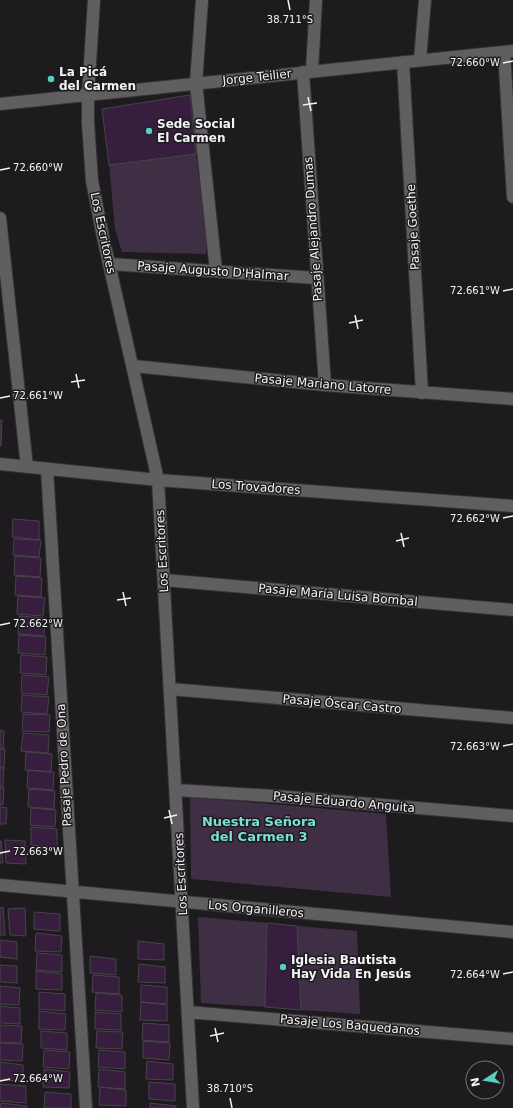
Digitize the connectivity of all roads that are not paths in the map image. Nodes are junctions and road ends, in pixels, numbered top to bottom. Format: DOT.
graph roads {
  1 [pos="94,0"];
  2 [pos="202,0"];
  3 [pos="316,0"];
  4 [pos="425,0"];
  5 [pos="509,51"];
  6 [pos="420,60"];
  7 [pos="403,62"];
  8 [pos="307,72"];
  9 [pos="196,83"];
  10 [pos="88,95"];
  11 [pos="0,104"];
  12 [pos="513,197"];
  13 [pos="0,218"];
  14 [pos="110,264"];
  15 [pos="216,272"];
  16 [pos="316,278"];
  17 [pos="133,366"];
  18 [pos="325,385"];
  19 [pos="422,393"];
  20 [pos="513,399"];
  21 [pos="0,464"];
  22 [pos="27,467"];
  23 [pos="47,469"];
  24 [pos="158,480"];
  25 [pos="513,506"];
  26 [pos="164,580"];
  27 [pos="513,610"];
  28 [pos="170,689"];
  29 [pos="513,718"];
  30 [pos="176,790"];
  31 [pos="513,816"];
  32 [pos="0,885"];
  33 [pos="72,892"];
  34 [pos="182,903"];
  35 [pos="513,932"];
  36 [pos="188,1012"];
  37 [pos="513,1039"];
  38 [pos="86,1108"];
  39 [pos="193,1108"];
  1 -- 10 [label="street, Los Escritores"];
  2 -- 9 [label="street"];
  3 -- 8 [label="street, Pasaje Alejandro Dumas"];
  4 -- 6 [label="street"];
  5 -- 6 [label="street, Jorge Teilier"];
  5 -- 12 [label="street"];
  6 -- 7 [label="street, Jorge Teilier"];
  7 -- 8 [label="street, Jorge Teilier"];
  7 -- 19 [label="street, Pasaje Goethe"];
  8 -- 9 [label="street, Jorge Teilier"];
  8 -- 16 [label="street, Pasaje Alejandro Dumas"];
  9 -- 10 [label="street, Jorge Teilier"];
  9 -- 15 [label="street"];
  10 -- 11 [label="street, Jorge Teilier"];
  10 -- 14 [label="street, Los Escritores"];
  13 -- 22 [label="street"];
  14 -- 15 [label="street, Pasaje Augusto D'Halmar"];
  14 -- 17 [label="street, Los Escritores"];
  15 -- 16 [label="street, Pasaje Augusto D'Halmar"];
  16 -- 18 [label="street, Pasaje Alejandro Dumas"];
  17 -- 18 [label="street, Pasaje Mariano Latorre"];
  17 -- 24 [label="street, Los Escritores"];
  18 -- 19 [label="street, Pasaje Mariano Latorre"];
  19 -- 20 [label="street, Pasaje Mariano Latorre"];
  21 -- 22 [label="street, Los Trovadores"];
  22 -- 23 [label="street, Los Trovadores"];
  23 -- 24 [label="street, Los Trovadores"];
  23 -- 33 [label="street, Pasaje Pedro de Ona"];
  24 -- 25 [label="street, Los Trovadores"];
  24 -- 26 [label="street, Los Escritores"];
  26 -- 27 [label="street, Pasaje María Luisa Bombal"];
  26 -- 28 [label="street, Los Escritores"];
  28 -- 29 [label="street, Pasaje Óscar Castro"];
  28 -- 30 [label="street, Los Escritores"];
  30 -- 31 [label="street, Pasaje Eduardo Anguita"];
  30 -- 34 [label="street, Los Escritores"];
  32 -- 33 [label="street, Los Organilleros"];
  33 -- 34 [label="street, Los Organilleros"];
  33 -- 38 [label="street, Pasaje Pedro de Ona"];
  34 -- 35 [label="street, Los Organilleros"];
  34 -- 36 [label="street, Los Escritores"];
  36 -- 37 [label="street, Pasaje Los Baquedanos"];
  36 -- 39 [label="street, Los Escritores"];
}
